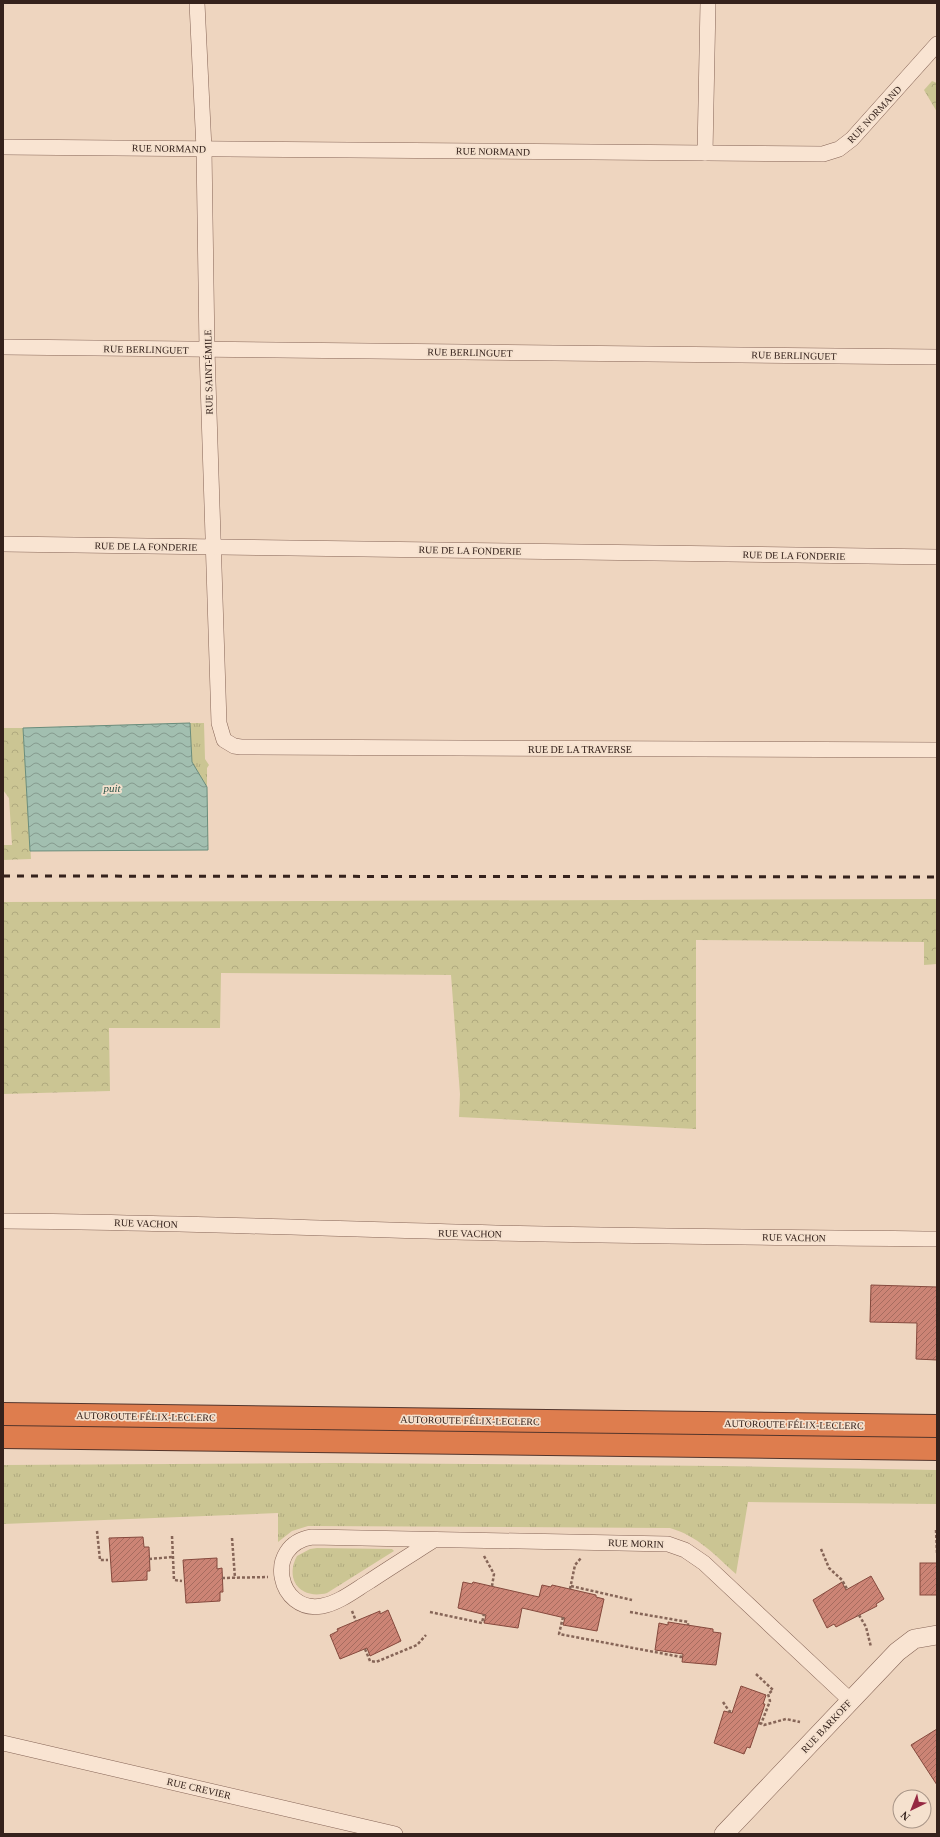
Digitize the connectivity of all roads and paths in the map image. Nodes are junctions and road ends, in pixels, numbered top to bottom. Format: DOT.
graph roads {
  1 [pos="197,3"];
  2 [pos="708,3"];
  3 [pos="937,44"];
  4 [pos="3,147"];
  5 [pos="204,149"];
  6 [pos="706,153"];
  7 [pos="3,347"];
  8 [pos="207,350"];
  9 [pos="937,357"];
  10 [pos="3,544"];
  11 [pos="213,548"];
  12 [pos="937,557"];
  13 [pos="224,740"];
  14 [pos="937,750"];
  15 [pos="3,1221"];
  16 [pos="937,1239"];
  17 [pos="3,1414"];
  18 [pos="937,1426"];
  19 [pos="3,1437"];
  20 [pos="937,1449"];
  21 [pos="936,1530"];
  22 [pos="97,1531"];
  23 [pos="172,1536"];
  24 [pos="232,1538"];
  25 [pos="434,1540"];
  26 [pos="821,1549"];
  27 [pos="937,1553"];
  28 [pos="483,1554"];
  29 [pos="583,1554"];
  30 [pos="172,1557"];
  31 [pos="149,1558"];
  32 [pos="108,1560"];
  33 [pos="270,1576"];
  34 [pos="222,1578"];
  35 [pos="235,1578"];
  36 [pos="182,1581"];
  37 [pos="492,1586"];
  38 [pos="847,1589"];
  39 [pos="632,1600"];
  40 [pos="350,1607"];
  41 [pos="430,1612"];
  42 [pos="630,1612"];
  43 [pos="484,1614"];
  44 [pos="859,1615"];
  45 [pos="563,1617"];
  46 [pos="356,1621"];
  47 [pos="688,1625"];
  48 [pos="426,1634"];
  49 [pos="937,1635"];
  50 [pos="871,1647"];
  51 [pos="366,1649"];
  52 [pos="681,1654"];
  53 [pos="756,1674"];
  54 [pos="850,1700"];
  55 [pos="723,1702"];
  56 [pos="732,1712"];
  57 [pos="800,1722"];
  58 [pos="3,1742"];
  59 [pos="395,1834"];
  60 [pos="724,1834"];
  1 -- 5 [label="street, RUE SAINT-ÉMILE"];
  2 -- 6 [label="street"];
  3 -- 6 [label="street, RUE NORMAND"];
  4 -- 5 [label="street, RUE NORMAND"];
  5 -- 6 [label="street, RUE NORMAND"];
  5 -- 8 [label="street, RUE SAINT-ÉMILE"];
  7 -- 8 [label="street, RUE BERLINGUET"];
  8 -- 9 [label="street, RUE BERLINGUET"];
  8 -- 11 [label="street, RUE SAINT-ÉMILE"];
  10 -- 11 [label="street, RUE DE LA FONDERIE"];
  11 -- 12 [label="street, RUE DE LA FONDERIE"];
  11 -- 13 [label="street, RUE SAINT-ÉMILE"];
  13 -- 14 [label="street, RUE DE LA TRAVERSE"];
  15 -- 16 [label="street, RUE VACHON"];
  17 -- 18 [label="highway, AUTOROUTE FÉLIX-LECLERC"];
  19 -- 20 [label="highway"];
  21 -- 27 [label="path"];
  22 -- 32 [label="path"];
  23 -- 30 [label="path"];
  24 -- 35 [label="path"];
  25 -- 25 [label="street, RUE MORIN"];
  25 -- 54 [label="street, RUE MORIN"];
  26 -- 38 [label="path"];
  28 -- 37 [label="path"];
  29 -- 39 [label="path"];
  30 -- 31 [label="path"];
  30 -- 36 [label="path"];
  33 -- 35 [label="path"];
  34 -- 35 [label="path"];
  40 -- 46 [label="path"];
  41 -- 43 [label="path"];
  42 -- 47 [label="path"];
  44 -- 50 [label="path"];
  45 -- 52 [label="path"];
  48 -- 51 [label="path"];
  49 -- 54 [label="street, RUE BARKOFF"];
  53 -- 57 [label="path"];
  54 -- 60 [label="street, RUE BARKOFF"];
  55 -- 56 [label="path"];
  58 -- 59 [label="street, RUE CREVIER"];
}
